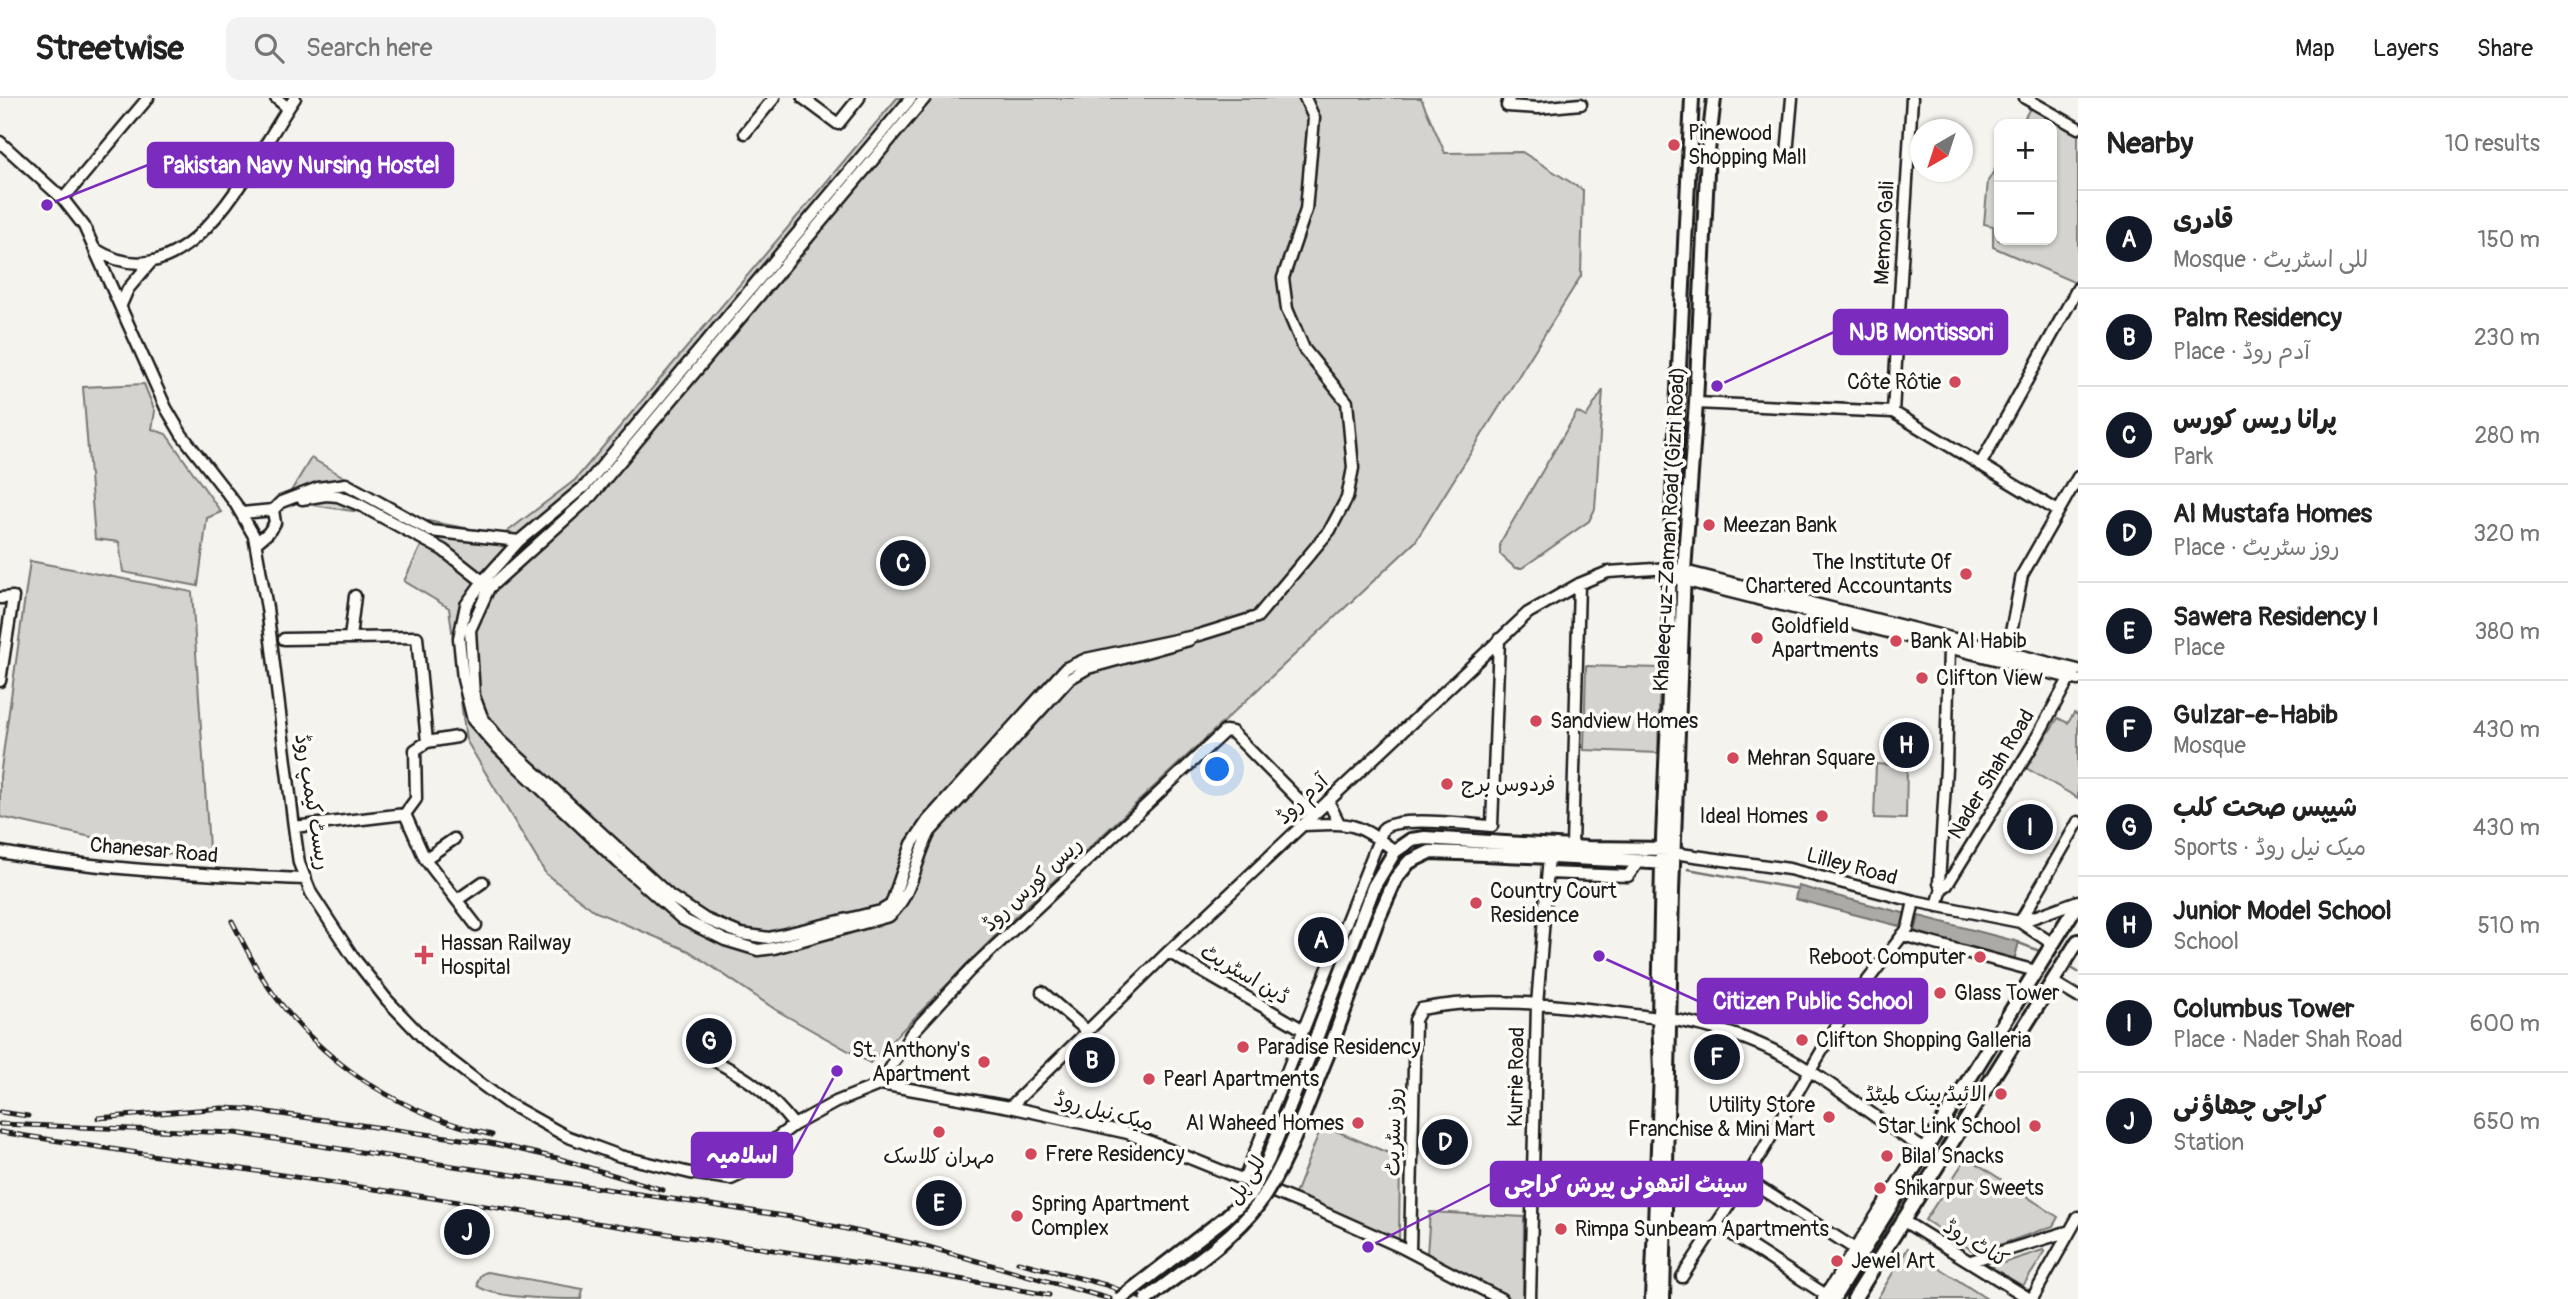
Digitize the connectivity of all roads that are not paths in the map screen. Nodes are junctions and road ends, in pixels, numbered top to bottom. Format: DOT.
graph roads {
  1 [pos="148,98"];
  2 [pos="276,98"];
  3 [pos="295,98"];
  4 [pos="774,98"];
  5 [pos="803,98"];
  6 [pos="859,98"];
  7 [pos="911,98"];
  8 [pos="925,98"];
  9 [pos="1305,98"];
  10 [pos="1692,98"];
  11 [pos="1714,98"];
  12 [pos="1792,98"];
  13 [pos="1912,98"];
  14 [pos="2025,98"];
  15 [pos="1508,102"];
  16 [pos="1581,104"];
  17 [pos="288,108"];
  18 [pos="2078,128"];
  19 [pos="745,133"];
  20 [pos="0,142"];
  21 [pos="1787,154"];
  22 [pos="64,199"];
  23 [pos="95,249"];
  24 [pos="151,262"];
  25 [pos="1703,279"];
  26 [pos="1684,280"];
  27 [pos="2078,289"];
  28 [pos="121,305"];
  29 [pos="1696,403"];
  30 [pos="1893,412"];
  31 [pos="1980,465"];
  32 [pos="2078,477"];
  33 [pos="277,506"];
  34 [pos="2059,511"];
  35 [pos="242,513"];
  36 [pos="519,541"];
  37 [pos="256,542"];
  38 [pos="1669,573"];
  39 [pos="1684,576"];
  40 [pos="1579,583"];
  41 [pos="486,584"];
  42 [pos="355,596"];
  43 [pos="0,598"];
  44 [pos="350,638"];
  45 [pos="284,639"];
  46 [pos="1499,639"];
  47 [pos="1949,648"];
  48 [pos="2007,653"];
  49 [pos="2074,677"];
  50 [pos="0,681"];
  51 [pos="457,737"];
  52 [pos="428,742"];
  53 [pos="1328,801"];
  54 [pos="405,814"];
  55 [pos="1313,814"];
  56 [pos="2078,822"];
  57 [pos="1339,823"];
  58 [pos="1302,825"];
  59 [pos="294,827"];
  60 [pos="1665,831"];
  61 [pos="1378,838"];
  62 [pos="454,839"];
  63 [pos="1572,846"];
  64 [pos="1395,851"];
  65 [pos="0,852"];
  66 [pos="1637,855"];
  67 [pos="1669,855"];
  68 [pos="1549,856"];
  69 [pos="425,859"];
  70 [pos="1409,862"];
  71 [pos="1548,873"];
  72 [pos="306,880"];
  73 [pos="483,882"];
  74 [pos="1942,888"];
  75 [pos="457,900"];
  76 [pos="1914,901"];
  77 [pos="2078,902"];
  78 [pos="1937,906"];
  79 [pos="2020,922"];
  80 [pos="477,925"];
  81 [pos="1902,935"];
  82 [pos="2078,941"];
  83 [pos="2053,944"];
  84 [pos="1168,952"];
  85 [pos="2036,971"];
  86 [pos="2053,982"];
  87 [pos="1042,992"];
  88 [pos="2078,997"];
  89 [pos="1537,1005"];
  90 [pos="1664,1018"];
  91 [pos="1302,1029"];
  92 [pos="1087,1031"];
  93 [pos="702,1054"];
  94 [pos="1665,1067"];
  95 [pos="1810,1070"];
  96 [pos="881,1084"];
  97 [pos="1010,1107"];
  98 [pos="794,1125"];
  99 [pos="1923,1149"];
  100 [pos="1746,1179"];
  101 [pos="1244,1180"];
  102 [pos="2078,1217"];
  103 [pos="1902,1220"];
  104 [pos="1716,1224"];
  105 [pos="2070,1231"];
  106 [pos="1855,1249"];
  107 [pos="1410,1251"];
  108 [pos="1879,1258"];
  109 [pos="1971,1261"];
  110 [pos="1682,1277"];
  111 [pos="1827,1298"];
  112 [pos="1120,1299"];
  113 [pos="1147,1299"];
  114 [pos="1501,1299"];
  115 [pos="1530,1299"];
  116 [pos="1652,1299"];
  117 [pos="1663,1299"];
  118 [pos="1854,1299"];
  119 [pos="1863,1299"];
  120 [pos="2031,1299"];
  1 -- 22 [label="street"];
  2 -- 17 [label="street"];
  3 -- 17 [label="street"];
  4 -- 19 [label="street"];
  5 -- 6 [label="street"];
  7 -- 36 [label="street"];
  8 -- 41 [label="street"];
  9 -- 41 [label="street"];
  10 -- 26 [label="main road, Khaleeq-uz-Zaman Road (Gizri Road)"];
  11 -- 25 [label="main road, Khaleeq-uz-Zaman Road (Gizri Road)"];
  12 -- 21 [label="street"];
  13 -- 30 [label="street, Memon Gali"];
  14 -- 18 [label="street"];
  15 -- 16 [label="street"];
  17 -- 24 [label="street"];
  20 -- 22 [label="street, ریسٹ کیمپ روڈ"];
  22 -- 23 [label="street, ریسٹ کیمپ روڈ"];
  23 -- 24 [label="street"];
  23 -- 28 [label="street, ریسٹ کیمپ روڈ"];
  24 -- 28 [label="street"];
  25 -- 26 [label="main road"];
  25 -- 29 [label="main road, Khaleeq-uz-Zaman Road (Gizri Road)"];
  26 -- 38 [label="main road, Khaleeq-uz-Zaman Road (Gizri Road)"];
  27 -- 31 [label="street"];
  28 -- 35 [label="street, ریسٹ کیمپ روڈ"];
  29 -- 30 [label="street"];
  29 -- 39 [label="main road, Khaleeq-uz-Zaman Road (Gizri Road)"];
  30 -- 31 [label="street"];
  31 -- 34 [label="street"];
  32 -- 34 [label="street"];
  33 -- 35 [label="street"];
  33 -- 36 [label="street"];
  33 -- 37 [label="street"];
  33 -- 41 [label="street"];
  34 -- 48 [label="street"];
  35 -- 37 [label="street, ریسٹ کیمپ روڈ"];
  36 -- 41 [label="street"];
  37 -- 59 [label="street, ریسٹ کیمپ روڈ"];
  38 -- 39 [label="street, آدم روڈ"];
  38 -- 40 [label="street, آدم روڈ"];
  38 -- 60 [label="main road, Khaleeq-uz-Zaman Road (Gizri Road)"];
  39 -- 47 [label="street"];
  39 -- 48 [label="street"];
  39 -- 67 [label="main road, Khaleeq-uz-Zaman Road (Gizri Road)"];
  40 -- 46 [label="street, آدم روڈ"];
  40 -- 63 [label="street"];
  42 -- 44 [label="street"];
  43 -- 50 [label="street"];
  44 -- 45 [label="street"];
  44 -- 52 [label="street"];
  46 -- 53 [label="street, آدم روڈ"];
  46 -- 61 [label="street"];
  47 -- 49 [label="street"];
  47 -- 74 [label="street"];
  48 -- 49 [label="street"];
  49 -- 74 [label="street, Nader Shah Road"];
  51 -- 52 [label="street"];
  52 -- 54 [label="street"];
  53 -- 55 [label="street, آدم روڈ"];
  53 -- 57 [label="street"];
  54 -- 59 [label="street"];
  54 -- 69 [label="street"];
  55 -- 58 [label="street, آدم روڈ"];
  55 -- 96 [label="street, ریس کورس روڈ"];
  56 -- 79 [label="street"];
  57 -- 58 [label="street"];
  57 -- 61 [label="street"];
  58 -- 84 [label="street, آدم روڈ"];
  59 -- 72 [label="street, ریسٹ کیمپ روڈ"];
  60 -- 66 [label="main road"];
  60 -- 67 [label="main road, Khaleeq-uz-Zaman Road (Gizri Road)"];
  61 -- 64 [label="street"];
  61 -- 91 [label="street"];
  62 -- 69 [label="street"];
  63 -- 64 [label="main road"];
  63 -- 66 [label="main road"];
  64 -- 112 [label="main road, للی پل, bridge"];
  65 -- 72 [label="street, Chanesar Road"];
  66 -- 67 [label="main road, Lilley Road"];
  66 -- 68 [label="main road, Lilley Road"];
  66 -- 71 [label="street"];
  67 -- 76 [label="street, Lilley Road"];
  67 -- 90 [label="main road, Khaleeq-uz-Zaman Road (Gizri Road)"];
  68 -- 70 [label="main road, Lilley Road"];
  68 -- 71 [label="street, Kurrie Road"];
  69 -- 75 [label="street"];
  70 -- 113 [label="main road, للی پل, bridge"];
  71 -- 89 [label="street, Kurrie Road"];
  72 -- 98 [label="street, ریسٹ کیمپ روڈ"];
  73 -- 75 [label="street"];
  74 -- 78 [label="street"];
  75 -- 80 [label="street"];
  76 -- 78 [label="street, Lilley Road"];
  76 -- 81 [label="street"];
  77 -- 79 [label="street"];
  77 -- 83 [label="main road"];
  78 -- 79 [label="street, Lilley Road"];
  79 -- 83 [label="street, Lilley Road"];
  81 -- 85 [label="street"];
  81 -- 95 [label="street"];
  82 -- 86 [label="main road"];
  83 -- 85 [label="main road"];
  84 -- 91 [label="street, ڈین اسٹریٹ"];
  84 -- 92 [label="street, آدم روڈ"];
  85 -- 99 [label="main road"];
  86 -- 88 [label="street"];
  86 -- 103 [label="main road"];
  87 -- 92 [label="street"];
  89 -- 90 [label="street"];
  89 -- 107 [label="street, روز سٹریٹ"];
  89 -- 115 [label="street, Kurrie Road"];
  90 -- 94 [label="main road, Khaleeq-uz-Zaman Road (Gizri Road)"];
  90 -- 95 [label="street"];
  91 -- 101 [label="street"];
  92 -- 97 [label="street, آدم روڈ"];
  93 -- 98 [label="street"];
  94 -- 116 [label="main road, Khaleeq-uz-Zaman Road (Gizri Road)"];
  94 -- 117 [label="main road, Khaleeq-uz-Zaman Road (Gizri Road)"];
  95 -- 99 [label="street"];
  95 -- 100 [label="street"];
  96 -- 97 [label="street, میک نیل روڈ"];
  96 -- 98 [label="street"];
  97 -- 101 [label="street, میک نیل روڈ"];
  99 -- 106 [label="street"];
  99 -- 111 [label="main road"];
  100 -- 104 [label="street"];
  100 -- 106 [label="street"];
  101 -- 107 [label="street, میک نیل روڈ"];
  102 -- 105 [label="street"];
  103 -- 108 [label="main road"];
  103 -- 109 [label="street, کناٹ روڈ"];
  104 -- 110 [label="street"];
  104 -- 111 [label="street"];
  105 -- 109 [label="street"];
  105 -- 120 [label="street"];
  106 -- 111 [label="street"];
  107 -- 114 [label="street, میک نیل روڈ"];
  108 -- 118 [label="main road"];
  108 -- 119 [label="main road"];
  109 -- 120 [label="street, کناٹ روڈ"];
}
